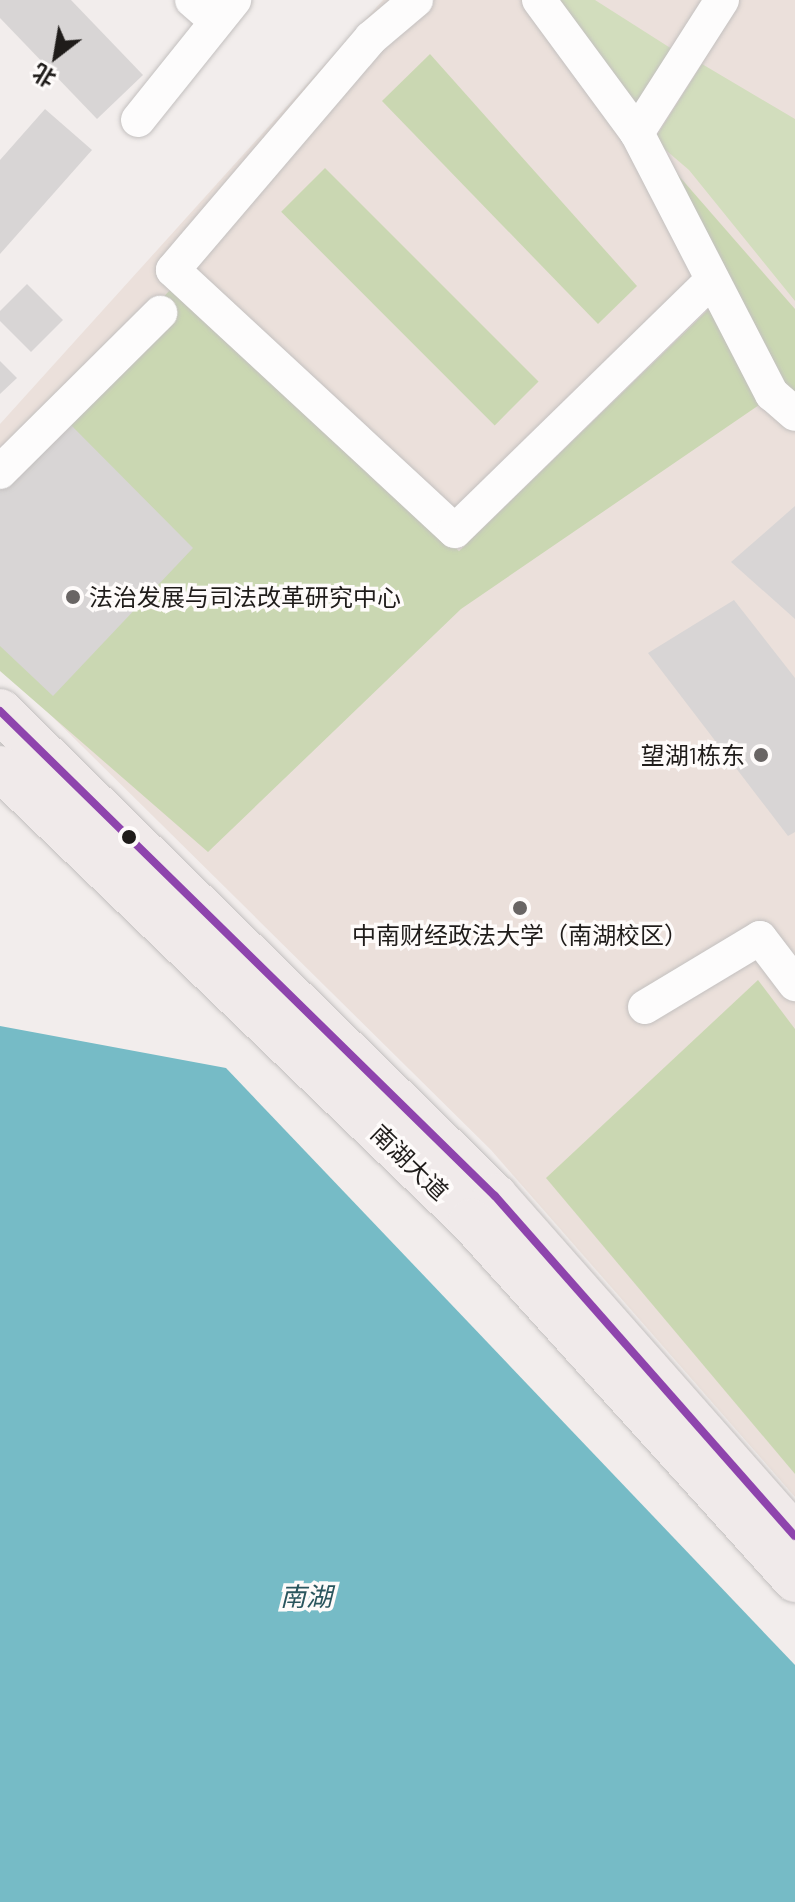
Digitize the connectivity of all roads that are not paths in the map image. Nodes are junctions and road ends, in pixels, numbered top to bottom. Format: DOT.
graph roads {
  1 [pos="416,0"];
  2 [pos="539,0"];
  3 [pos="722,0"];
  4 [pos="214,7"];
  5 [pos="138,120"];
  6 [pos="637,133"];
  7 [pos="712,280"];
  8 [pos="160,313"];
  9 [pos="795,414"];
  10 [pos="0,472"];
  11 [pos="0,711"];
  12 [pos="0,768"];
  13 [pos="795,984"];
  14 [pos="645,1007"];
  15 [pos="795,1536"];
  16 [pos="795,1580"];
  1 -- 7 [label="street"];
  2 -- 6 [label="street"];
  3 -- 6 [label="street"];
  4 -- 5 [label="street"];
  6 -- 7 [label="street"];
  7 -- 9 [label="street"];
  8 -- 10 [label="street"];
  11 -- 15 [label="main road, 南湖大道"];
  12 -- 16 [label="main road, 南湖大道"];
  13 -- 14 [label="street"];
}
